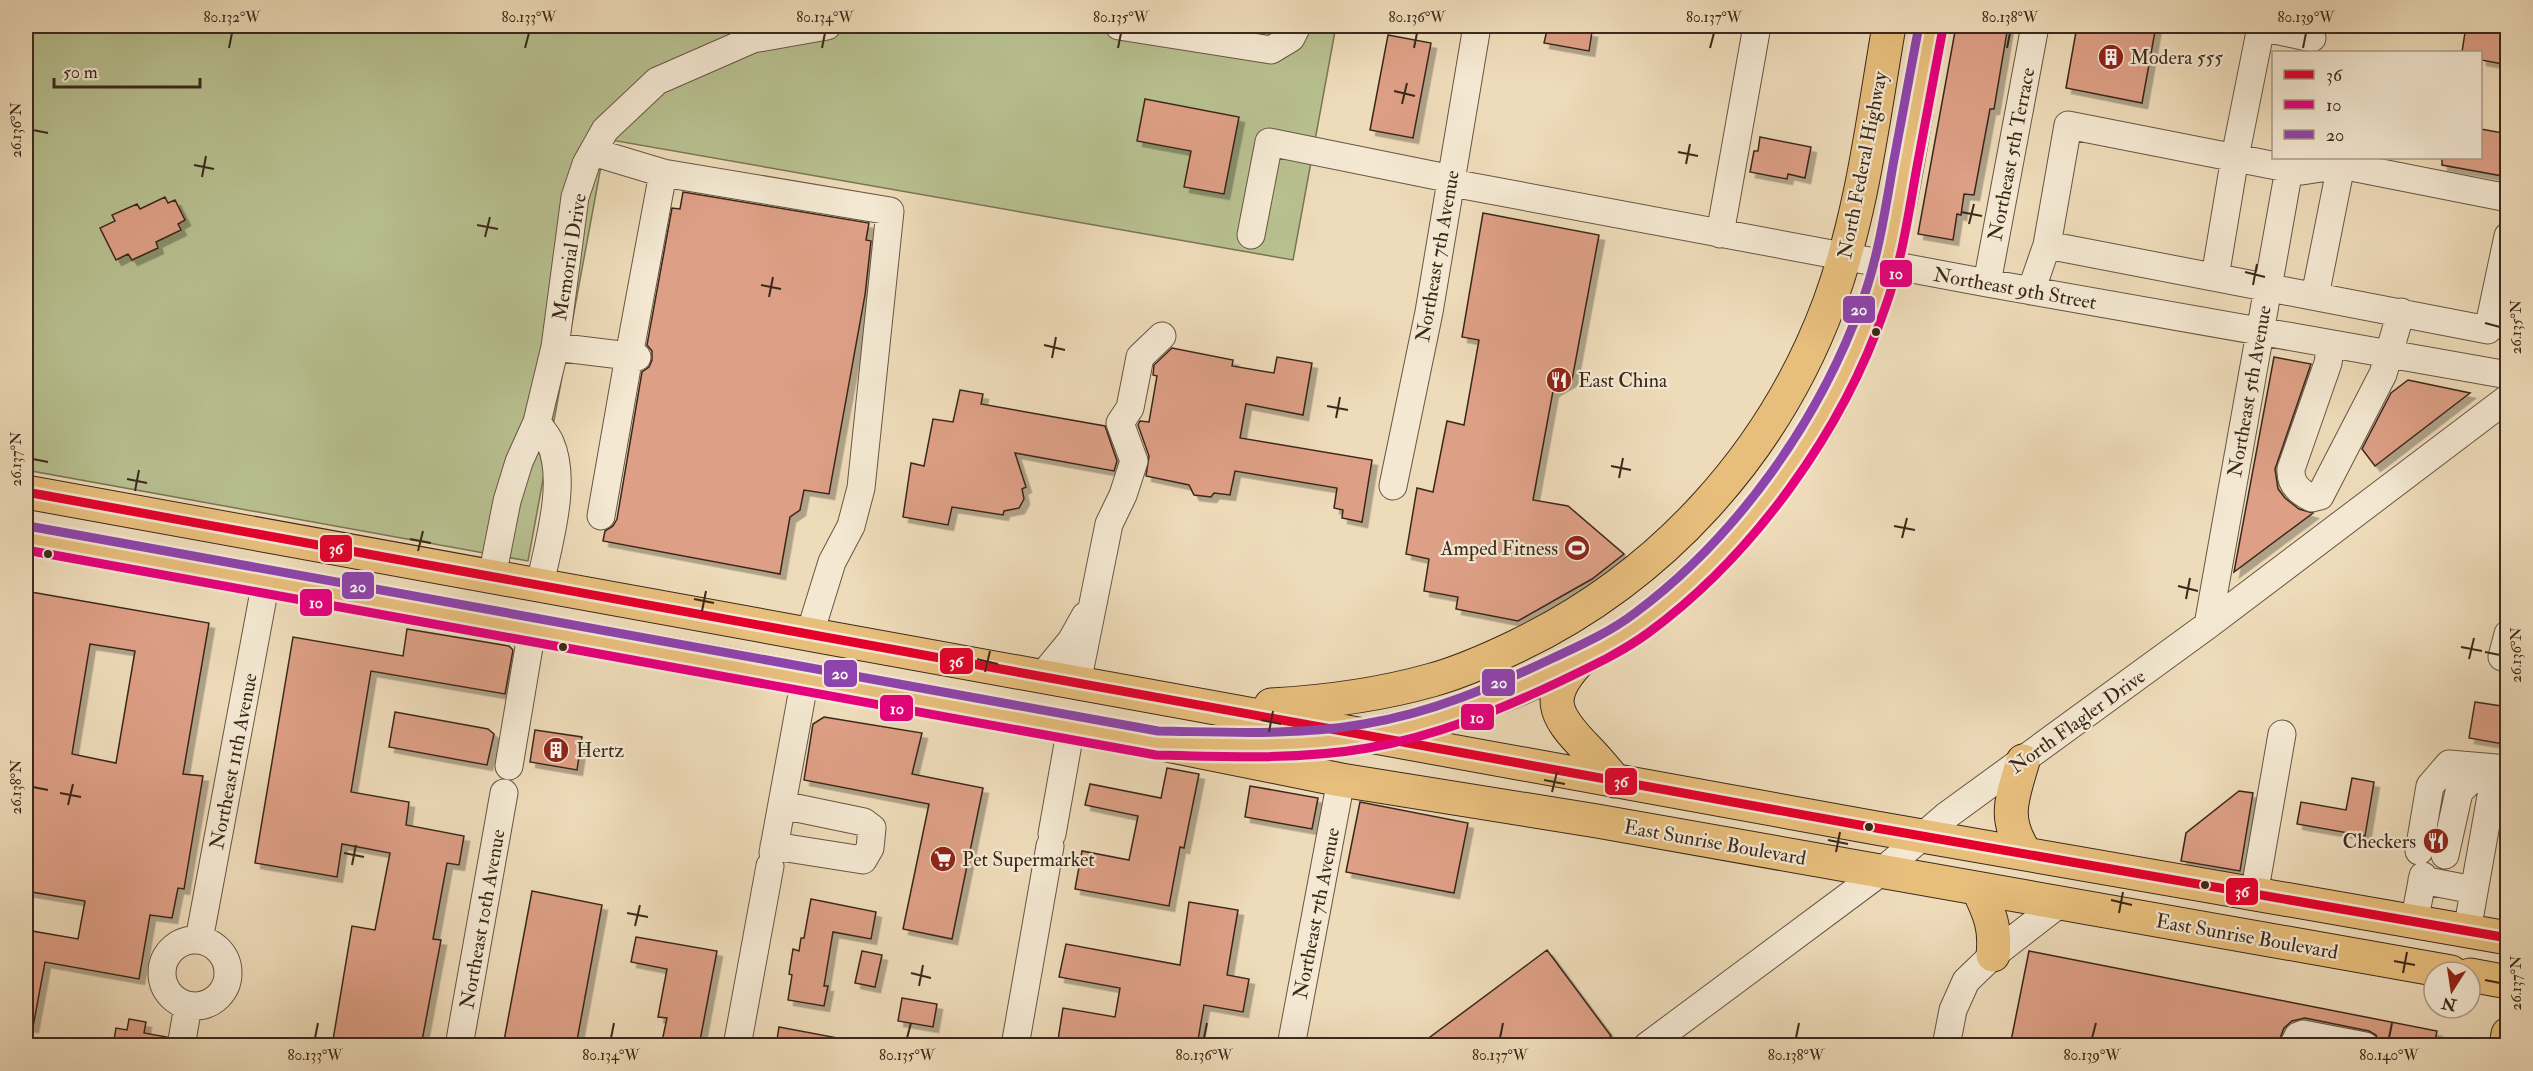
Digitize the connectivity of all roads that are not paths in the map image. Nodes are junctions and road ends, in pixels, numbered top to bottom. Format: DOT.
graph roads {
  1 [pos="827,26"];
  2 [pos="1119,26"];
  3 [pos="1297,26"];
  4 [pos="1477,26"];
  5 [pos="1757,26"];
  6 [pos="1889,26"];
  7 [pos="1931,26"];
  8 [pos="2036,26"];
  9 [pos="2312,39"];
  10 [pos="593,152"];
  11 [pos="2235,157"];
  12 [pos="2290,163"];
  13 [pos="2341,165"];
  14 [pos="2402,168"];
  15 [pos="663,173"];
  16 [pos="1452,181"];
  17 [pos="2508,198"];
  18 [pos="1720,234"];
  19 [pos="1251,235"];
  20 [pos="2508,236"];
  21 [pos="2048,245"];
  22 [pos="1845,256"];
  23 [pos="1886,264"];
  24 [pos="2216,277"];
  25 [pos="1987,284"];
  26 [pos="2267,287"];
  27 [pos="2031,291"];
  28 [pos="2315,296"];
  29 [pos="2401,312"];
  30 [pos="2259,331"];
  31 [pos="1162,336"];
  32 [pos="2331,344"];
  33 [pos="555,347"];
  34 [pos="2390,355"];
  35 [pos="633,356"];
  36 [pos="2508,375"];
  37 [pos="2508,398"];
  38 [pos="537,422"];
  39 [pos="1393,486"];
  40 [pos="26,492"];
  41 [pos="2320,496"];
  42 [pos="71,500"];
  43 [pos="26,511"];
  44 [pos="601,516"];
  45 [pos="2339,525"];
  46 [pos="26,538"];
  47 [pos="492,577"];
  48 [pos="266,581"];
  49 [pos="540,585"];
  50 [pos="465,617"];
  51 [pos="2208,625"];
  52 [pos="532,629"];
  53 [pos="1082,631"];
  54 [pos="810,633"];
  55 [pos="2508,634"];
  56 [pos="1582,658"];
  57 [pos="2508,658"];
  58 [pos="741,667"];
  59 [pos="1042,676"];
  60 [pos="805,678"];
  61 [pos="1077,683"];
  62 [pos="1209,705"];
  63 [pos="1071,727"];
  64 [pos="2282,734"];
  65 [pos="1365,736"];
  66 [pos="1157,743"];
  67 [pos="2023,761"];
  68 [pos="508,766"];
  69 [pos="2496,768"];
  70 [pos="1341,780"];
  71 [pos="1615,781"];
  72 [pos="504,793"];
  73 [pos="782,805"];
  74 [pos="1924,836"];
  75 [pos="2026,854"];
  76 [pos="772,855"];
  77 [pos="2428,865"];
  78 [pos="1881,872"];
  79 [pos="2133,873"];
  80 [pos="1978,890"];
  81 [pos="2474,890"];
  82 [pos="2254,895"];
  83 [pos="2059,904"];
  84 [pos="2414,923"];
  85 [pos="2467,931"];
  86 [pos="2508,938"];
  87 [pos="199,940"];
  88 [pos="1993,955"];
  89 [pos="2422,967"];
  90 [pos="2482,977"];
  91 [pos="2508,982"];
  92 [pos="188,1006"];
  93 [pos="2508,1034"];
  94 [pos="2355,1045"];
  95 [pos="181,1046"];
  96 [pos="459,1046"];
  97 [pos="737,1046"];
  98 [pos="1015,1046"];
  99 [pos="1291,1046"];
  100 [pos="1647,1046"];
  101 [pos="1947,1046"];
  102 [pos="2293,1046"];
  103 [pos="2505,1046"];
  1 -- 10 [label="street, Memorial Drive"];
  2 -- 3 [label="street"];
  4 -- 16 [label="street, Northeast 7th Avenue"];
  5 -- 18 [label="street"];
  6 -- 22 [label="main road, North Federal Highway"];
  7 -- 23 [label="main road"];
  8 -- 25 [label="street, Northeast 5th Terrace"];
  9 -- 11 [label="street"];
  10 -- 15 [label="street"];
  10 -- 33 [label="street, Memorial Drive"];
  11 -- 12 [label="street"];
  11 -- 21 [label="street"];
  11 -- 24 [label="street"];
  12 -- 13 [label="street"];
  12 -- 26 [label="street, Northeast 5th Avenue"];
  13 -- 14 [label="street"];
  13 -- 28 [label="street"];
  14 -- 17 [label="street"];
  15 -- 35 [label="street"];
  15 -- 54 [label="street"];
  16 -- 18 [label="street, Northeast 9th Street"];
  16 -- 19 [label="street, Northeast 9th Street"];
  16 -- 39 [label="street, Northeast 7th Avenue"];
  18 -- 22 [label="street, Northeast 9th Street"];
  20 -- 29 [label="street"];
  21 -- 24 [label="street"];
  21 -- 27 [label="street"];
  22 -- 23 [label="street, Northeast 9th Street"];
  22 -- 62 [label="main road, North Federal Highway"];
  23 -- 25 [label="street, Northeast 9th Street"];
  23 -- 56 [label="main road"];
  24 -- 26 [label="street"];
  25 -- 27 [label="street, Northeast 9th Street"];
  26 -- 28 [label="street"];
  26 -- 30 [label="street, Northeast 5th Avenue"];
  27 -- 30 [label="street, Northeast 9th Street"];
  28 -- 29 [label="street"];
  29 -- 34 [label="street"];
  30 -- 32 [label="street, Northeast 9th Street"];
  30 -- 51 [label="street, Northeast 5th Avenue"];
  31 -- 53 [label="street"];
  32 -- 34 [label="street, Northeast 9th Street"];
  32 -- 41 [label="street"];
  33 -- 35 [label="street"];
  33 -- 38 [label="street, Memorial Drive"];
  34 -- 36 [label="street, Northeast 9th Street"];
  34 -- 41 [label="street"];
  35 -- 44 [label="street"];
  37 -- 45 [label="street, North Flagler Drive"];
  38 -- 47 [label="street, Memorial Drive"];
  38 -- 49 [label="street"];
  40 -- 42 [label="main road"];
  41 -- 45 [label="street"];
  42 -- 43 [label="main road"];
  42 -- 47 [label="main road"];
  45 -- 51 [label="street, North Flagler Drive"];
  46 -- 48 [label="main road"];
  47 -- 49 [label="main road"];
  48 -- 50 [label="main road"];
  48 -- 87 [label="street, Northeast 11th Avenue"];
  49 -- 50 [label="main road"];
  49 -- 54 [label="main road"];
  50 -- 52 [label="main road"];
  51 -- 67 [label="street, North Flagler Drive"];
  52 -- 58 [label="main road"];
  52 -- 68 [label="street"];
  53 -- 59 [label="street"];
  53 -- 61 [label="street"];
  54 -- 58 [label="main road"];
  54 -- 59 [label="main road"];
  55 -- 57 [label="street"];
  56 -- 65 [label="main road"];
  56 -- 71 [label="main road"];
  58 -- 60 [label="main road"];
  59 -- 61 [label="main road"];
  60 -- 63 [label="main road"];
  60 -- 73 [label="street"];
  61 -- 62 [label="main road"];
  62 -- 65 [label="main road"];
  63 -- 66 [label="main road"];
  63 -- 98 [label="street"];
  64 -- 82 [label="street"];
  65 -- 66 [label="main road"];
  65 -- 71 [label="main road"];
  66 -- 70 [label="main road, East Sunrise Boulevard"];
  67 -- 74 [label="street, North Flagler Drive"];
  67 -- 75 [label="main road"];
  69 -- 77 [label="street"];
  69 -- 81 [label="street"];
  70 -- 78 [label="main road, East Sunrise Boulevard"];
  70 -- 99 [label="street, Northeast 7th Avenue"];
  71 -- 74 [label="main road"];
  72 -- 96 [label="street, Northeast 10th Avenue"];
  73 -- 76 [label="street"];
  73 -- 76 [label="street"];
  74 -- 75 [label="main road"];
  74 -- 78 [label="street, North Flagler Drive"];
  75 -- 79 [label="main road"];
  76 -- 97 [label="street"];
  77 -- 81 [label="street"];
  77 -- 84 [label="street"];
  78 -- 80 [label="main road, East Sunrise Boulevard"];
  78 -- 100 [label="street, North Flagler Drive"];
  79 -- 82 [label="main road"];
  79 -- 83 [label="main road"];
  80 -- 83 [label="main road, East Sunrise Boulevard"];
  80 -- 88 [label="main road"];
  81 -- 85 [label="street"];
  82 -- 84 [label="main road"];
  83 -- 88 [label="street"];
  83 -- 89 [label="main road, East Sunrise Boulevard"];
  84 -- 85 [label="main road"];
  85 -- 86 [label="main road"];
  87 -- 92 [label="street"];
  87 -- 92 [label="street"];
  88 -- 101 [label="street"];
  90 -- 91 [label="main road"];
  92 -- 95 [label="street"];
  93 -- 103 [label="main road"];
  94 -- 102 [label="street"];
}
